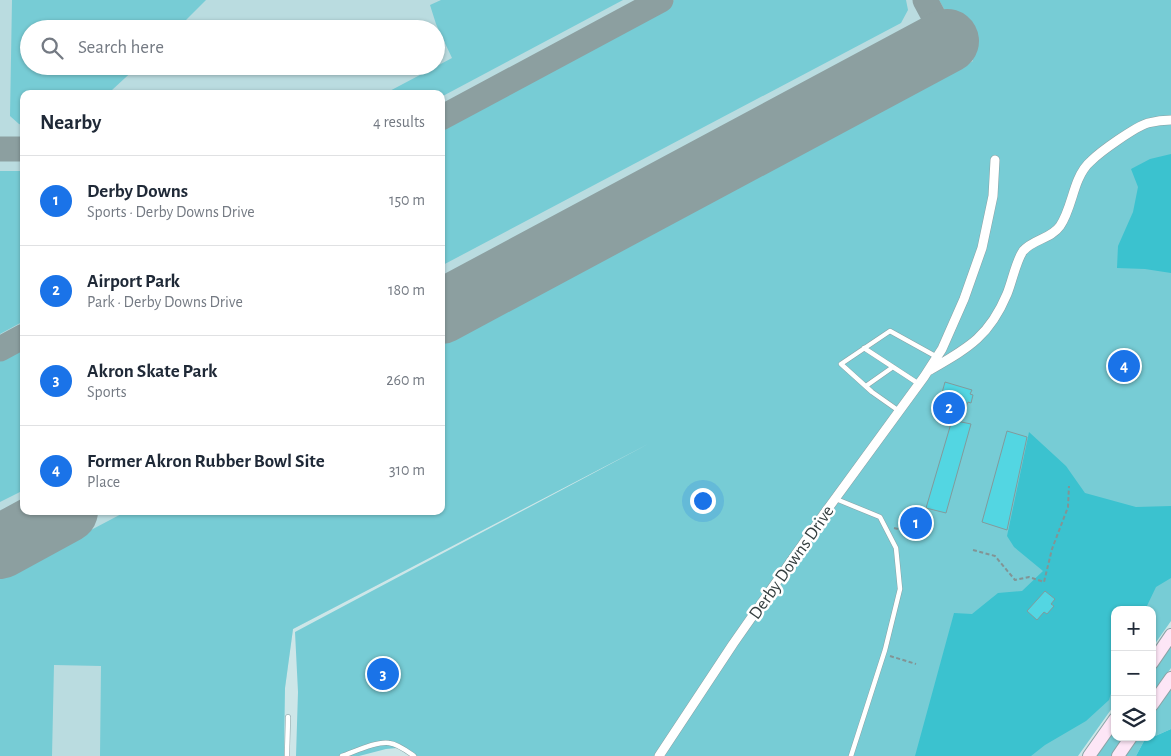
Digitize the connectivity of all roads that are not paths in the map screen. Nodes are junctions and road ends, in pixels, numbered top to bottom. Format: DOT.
graph roads {
  1 [pos="1171,120"];
  2 [pos="995,160"];
  3 [pos="864,348"];
  4 [pos="937,357"];
  5 [pos="894,367"];
  6 [pos="928,371"];
  7 [pos="919,384"];
  8 [pos="866,386"];
  9 [pos="899,411"];
  10 [pos="836,498"];
  11 [pos="1171,635"];
  12 [pos="1156,657"];
  13 [pos="1171,678"];
  14 [pos="1156,699"];
  15 [pos="288,717"];
  16 [pos="1111,725"];
  17 [pos="1128,741"];
  18 [pos="287,756"];
  19 [pos="342,756"];
  20 [pos="414,756"];
  21 [pos="659,756"];
  22 [pos="851,756"];
  23 [pos="1089,756"];
  24 [pos="1118,756"];
  1 -- 6 [label="street, Derby Downs Drive"];
  2 -- 4 [label="street, Derby Downs Drive"];
  3 -- 4 [label="lane"];
  3 -- 5 [label="lane"];
  3 -- 8 [label="lane"];
  4 -- 6 [label="street, Derby Downs Drive"];
  5 -- 7 [label="lane"];
  5 -- 8 [label="lane"];
  6 -- 7 [label="street, Derby Downs Drive"];
  7 -- 9 [label="street, Derby Downs Drive"];
  8 -- 9 [label="lane"];
  9 -- 10 [label="street, Derby Downs Drive"];
  10 -- 21 [label="street, Derby Downs Drive"];
  10 -- 22 [label="lane"];
  11 -- 12 [label="main road"];
  13 -- 14 [label="main road"];
  15 -- 18 [label="lane"];
  16 -- 23 [label="main road"];
  17 -- 24 [label="main road"];
  19 -- 20 [label="lane"];
}
